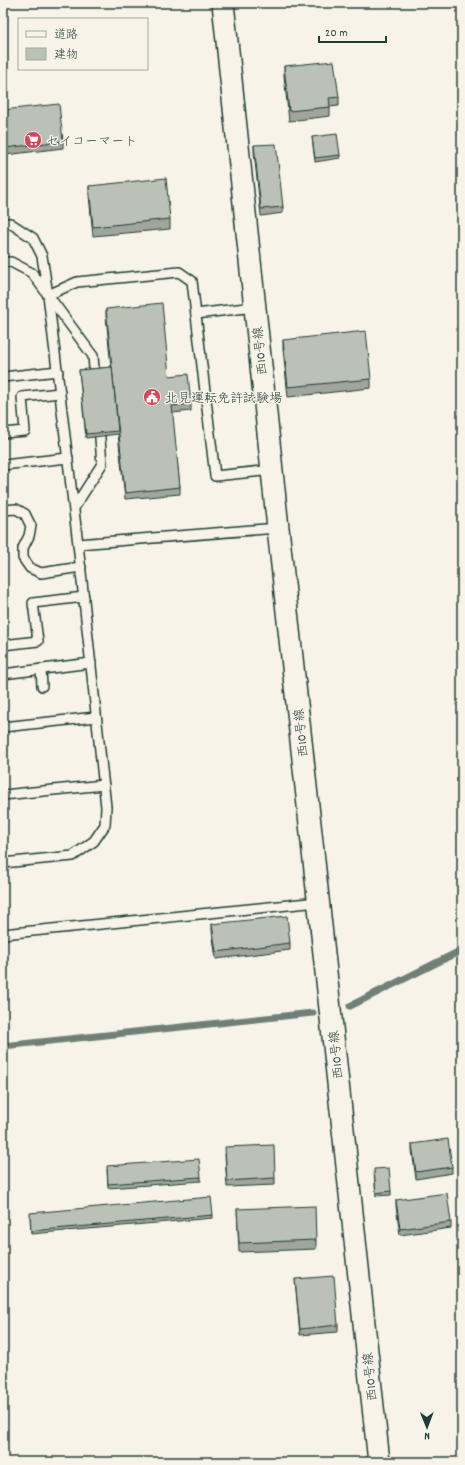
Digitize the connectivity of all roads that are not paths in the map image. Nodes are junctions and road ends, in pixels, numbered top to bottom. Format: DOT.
graph roads {
  1 [pos="223,3"];
  2 [pos="3,223"];
  3 [pos="3,262"];
  4 [pos="48,295"];
  5 [pos="254,307"];
  6 [pos="196,314"];
  7 [pos="58,371"];
  8 [pos="3,377"];
  9 [pos="95,386"];
  10 [pos="60,393"];
  11 [pos="98,418"];
  12 [pos="3,433"];
  13 [pos="68,458"];
  14 [pos="3,463"];
  15 [pos="272,470"];
  16 [pos="74,508"];
  17 [pos="3,510"];
  18 [pos="278,528"];
  19 [pos="78,544"];
  20 [pos="81,567"];
  21 [pos="84,597"];
  22 [pos="3,645"];
  23 [pos="91,663"];
  24 [pos="40,669"];
  25 [pos="3,674"];
  26 [pos="42,686"];
  27 [pos="96,717"];
  28 [pos="3,727"];
  29 [pos="104,785"];
  30 [pos="3,795"];
  31 [pos="3,863"];
  32 [pos="318,902"];
  33 [pos="3,934"];
  34 [pos="379,1462"];
  1 -- 5 [label="street, 西10号線"];
  2 -- 4 [label="lane"];
  3 -- 4 [label="lane"];
  4 -- 6 [label="lane"];
  4 -- 7 [label="lane"];
  4 -- 9 [label="lane"];
  5 -- 6 [label="lane"];
  5 -- 15 [label="street, 西10号線"];
  6 -- 15 [label="lane"];
  7 -- 8 [label="lane"];
  7 -- 10 [label="lane"];
  10 -- 12 [label="lane"];
  10 -- 13 [label="lane"];
  11 -- 16 [label="lane"];
  13 -- 14 [label="lane"];
  13 -- 16 [label="lane"];
  15 -- 18 [label="street, 西10号線"];
  16 -- 19 [label="lane"];
  17 -- 20 [label="lane"];
  18 -- 19 [label="lane"];
  18 -- 32 [label="street, 西10号線"];
  19 -- 20 [label="lane"];
  20 -- 21 [label="lane"];
  21 -- 22 [label="lane"];
  21 -- 23 [label="lane"];
  23 -- 24 [label="lane"];
  23 -- 27 [label="lane"];
  24 -- 25 [label="lane"];
  24 -- 26 [label="lane"];
  27 -- 28 [label="lane"];
  27 -- 29 [label="lane"];
  29 -- 30 [label="lane"];
  29 -- 31 [label="lane"];
  32 -- 33 [label="lane"];
  32 -- 34 [label="street, 西10号線"];
}
